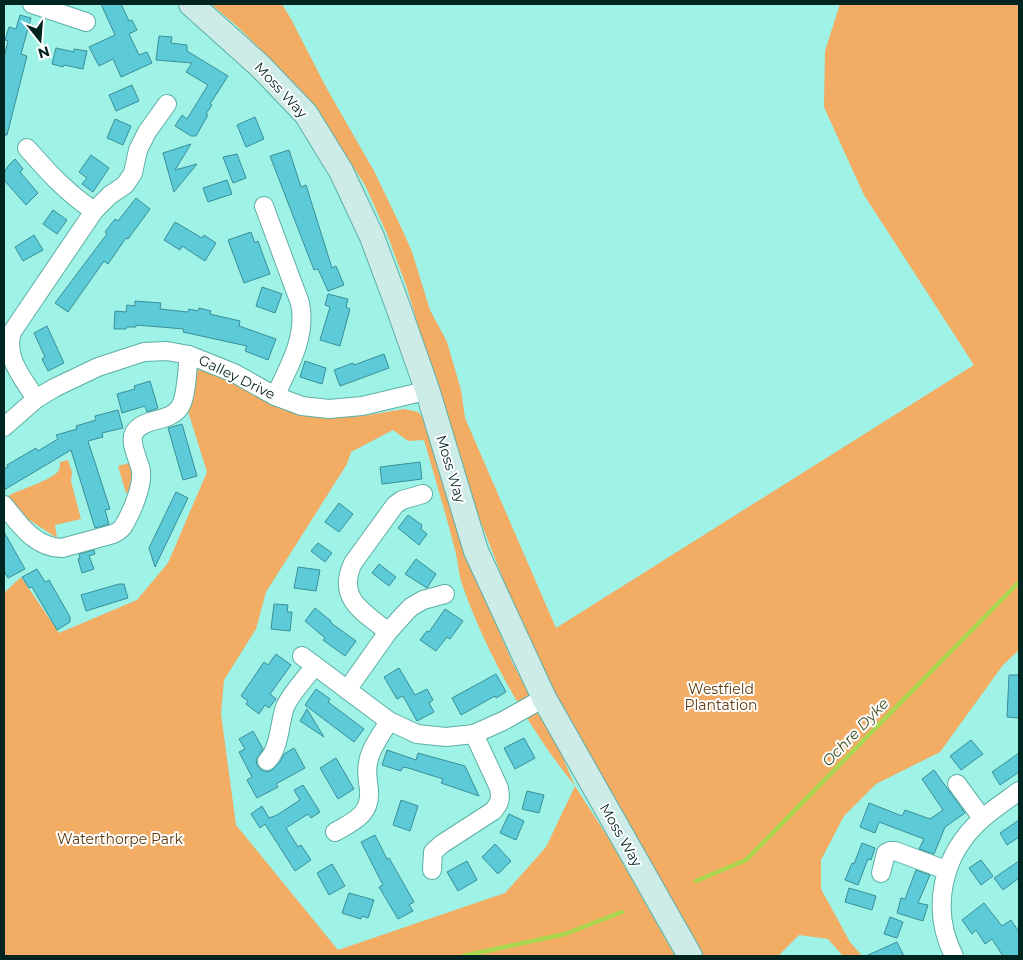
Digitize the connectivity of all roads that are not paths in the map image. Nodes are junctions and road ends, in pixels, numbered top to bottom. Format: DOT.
graph roads {
  1 [pos="32,4"];
  2 [pos="191,4"];
  3 [pos="86,22"];
  4 [pos="167,104"];
  5 [pos="26,148"];
  6 [pos="264,206"];
  7 [pos="94,211"];
  8 [pos="8,331"];
  9 [pos="190,355"];
  10 [pos="427,389"];
  11 [pos="274,396"];
  12 [pos="36,399"];
  13 [pos="4,427"];
  14 [pos="423,494"];
  15 [pos="4,505"];
  16 [pos="445,594"];
  17 [pos="388,632"];
  18 [pos="347,690"];
  19 [pos="544,698"];
  20 [pos="389,722"];
  21 [pos="474,734"];
  22 [pos="266,761"];
  23 [pos="957,784"];
  24 [pos="1019,791"];
  25 [pos="982,818"];
  26 [pos="335,832"];
  27 [pos="432,870"];
  28 [pos="946,870"];
  29 [pos="881,873"];
  30 [pos="690,956"];
  31 [pos="954,956"];
  1 -- 3 [label="street"];
  2 -- 10 [label="street, Moss Way"];
  4 -- 7 [label="street"];
  5 -- 7 [label="street"];
  6 -- 11 [label="street"];
  7 -- 8 [label="street"];
  8 -- 12 [label="street"];
  9 -- 11 [label="street, Galley Drive"];
  9 -- 12 [label="street, Galley Drive"];
  9 -- 15 [label="street"];
  10 -- 11 [label="street, Galley Drive"];
  10 -- 19 [label="street, Moss Way"];
  12 -- 13 [label="street, Galley Drive"];
  14 -- 17 [label="street"];
  16 -- 17 [label="street"];
  17 -- 18 [label="street"];
  18 -- 20 [label="street"];
  18 -- 22 [label="street"];
  19 -- 21 [label="street"];
  19 -- 30 [label="street, Moss Way"];
  20 -- 21 [label="street"];
  20 -- 26 [label="street"];
  21 -- 27 [label="street"];
  23 -- 25 [label="street"];
  24 -- 25 [label="street"];
  25 -- 28 [label="street"];
  28 -- 29 [label="street"];
  28 -- 31 [label="street"];
}
